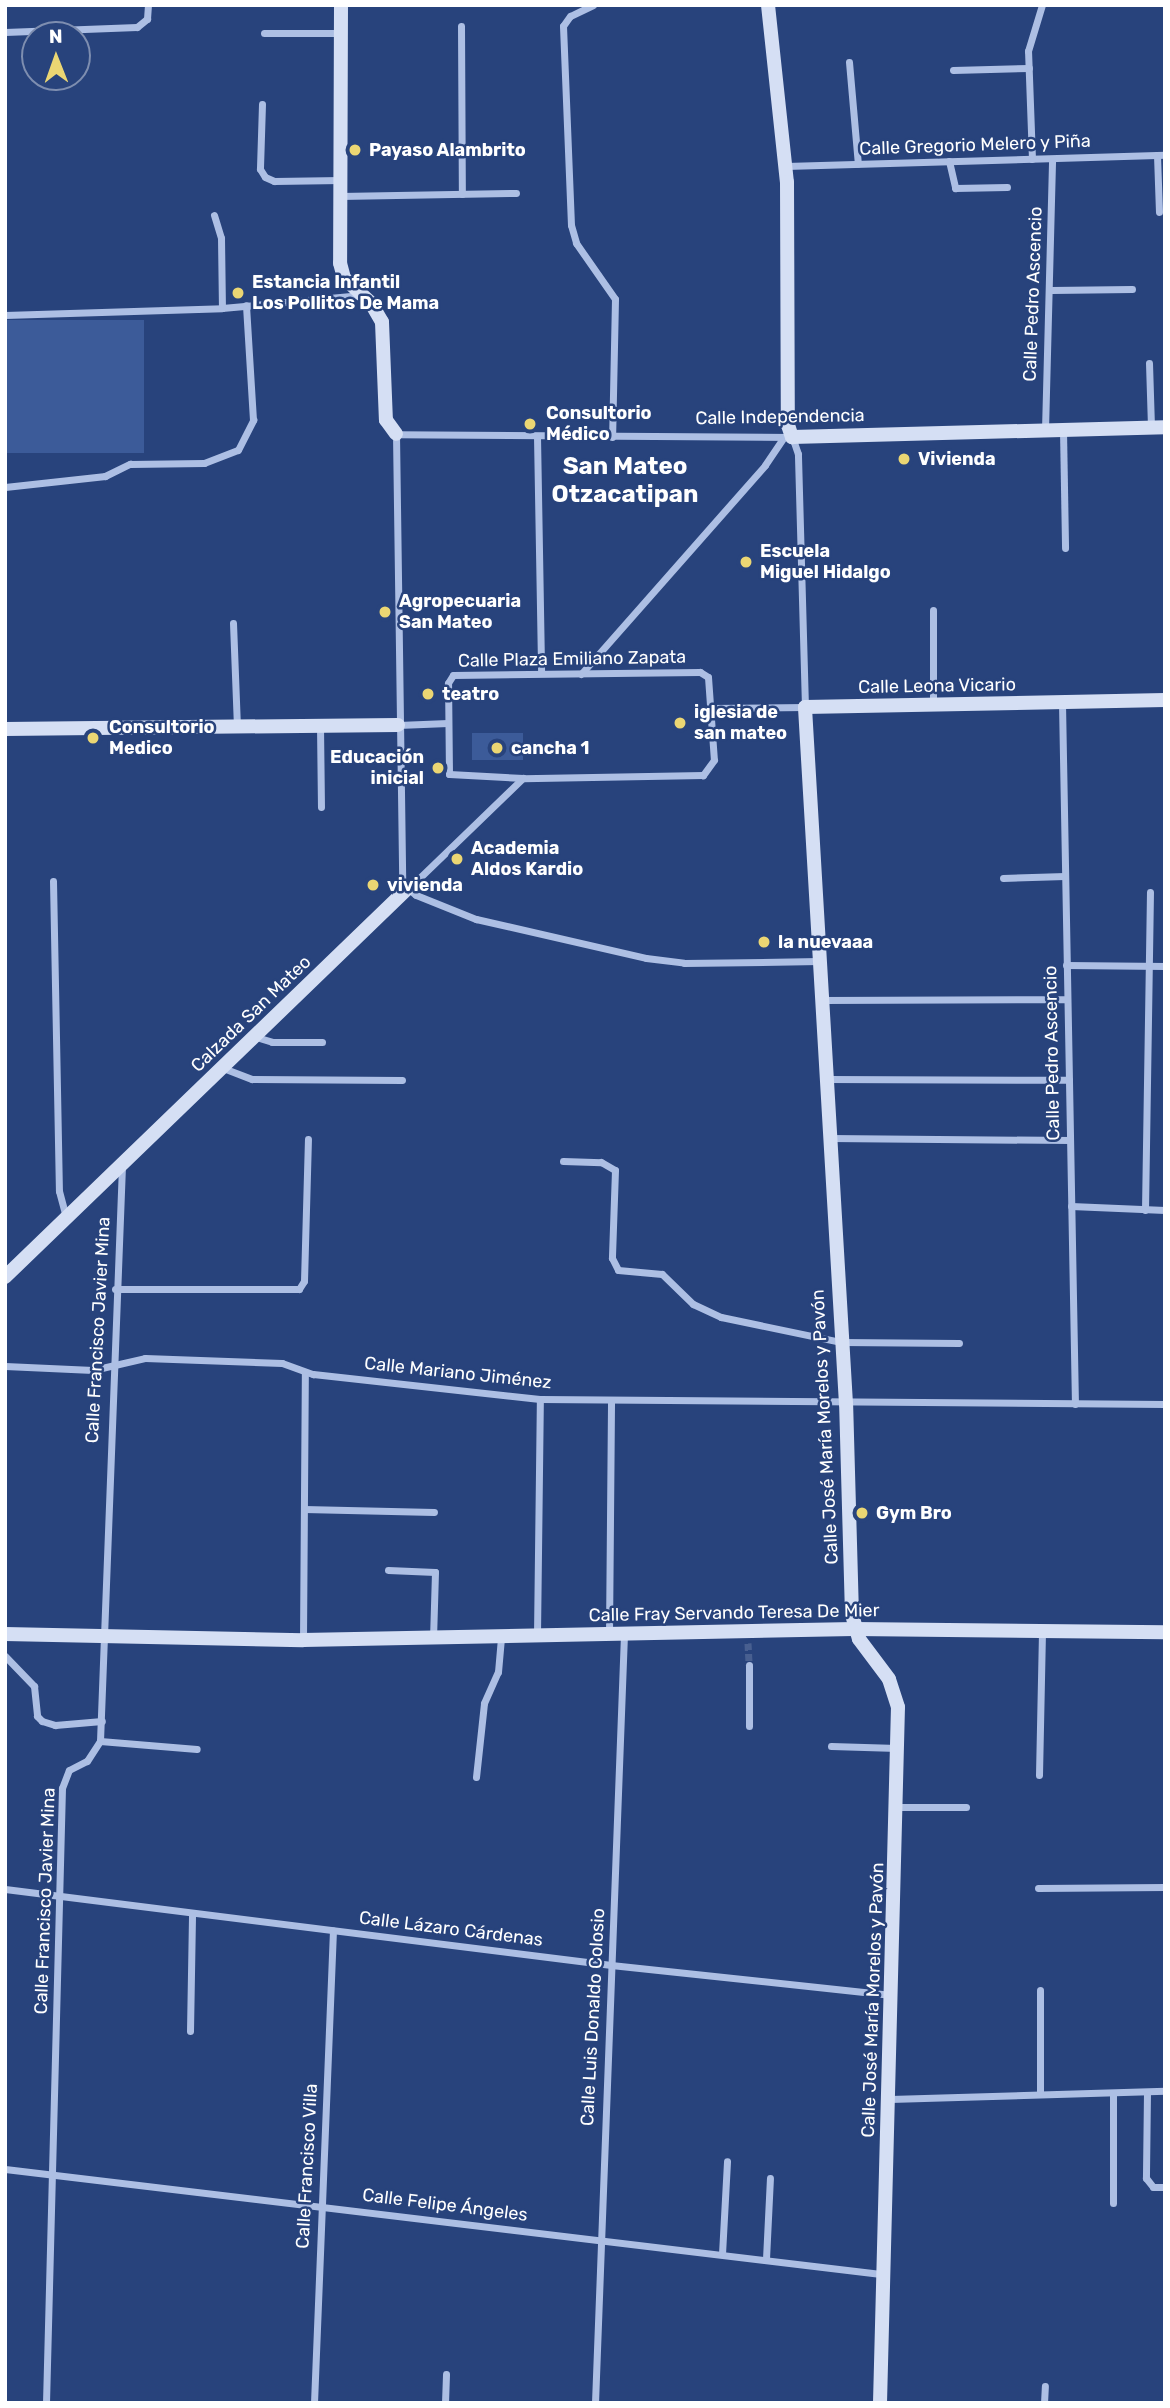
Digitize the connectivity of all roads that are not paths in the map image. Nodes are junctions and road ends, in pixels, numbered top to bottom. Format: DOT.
graph roads {
  1 [pos="148,5"];
  2 [pos="341,5"];
  3 [pos="593,5"];
  4 [pos="768,5"];
  5 [pos="1042,5"];
  6 [pos="461,26"];
  7 [pos="5,32"];
  8 [pos="264,33"];
  9 [pos="341,33"];
  10 [pos="849,62"];
  11 [pos="1029,68"];
  12 [pos="953,70"];
  13 [pos="262,104"];
  14 [pos="1161,155"];
  15 [pos="1032,159"];
  16 [pos="1052,159"];
  17 [pos="949,161"];
  18 [pos="858,164"];
  19 [pos="786,166"];
  20 [pos="341,180"];
  21 [pos="1007,187"];
  22 [pos="516,193"];
  23 [pos="463,194"];
  24 [pos="340,196"];
  25 [pos="1159,212"];
  26 [pos="214,215"];
  27 [pos="1132,289"];
  28 [pos="1051,290"];
  29 [pos="362,295"];
  30 [pos="246,305"];
  31 [pos="222,308"];
  32 [pos="5,315"];
  33 [pos="1149,363"];
  34 [pos="1158,427"];
  35 [pos="1063,429"];
  36 [pos="1045,430"];
  37 [pos="396,434"];
  38 [pos="537,436"];
  39 [pos="612,437"];
  40 [pos="787,438"];
  41 [pos="5,487"];
  42 [pos="1065,548"];
  43 [pos="933,610"];
  44 [pos="233,623"];
  45 [pos="541,673"];
  46 [pos="581,674"];
  47 [pos="1165,700"];
  48 [pos="1062,703"];
  49 [pos="933,706"];
  50 [pos="806,707"];
  51 [pos="711,708"];
  52 [pos="448,723"];
  53 [pos="398,725"];
  54 [pos="320,726"];
  55 [pos="237,727"];
  56 [pos="5,729"];
  57 [pos="523,778"];
  58 [pos="321,807"];
  59 [pos="1065,876"];
  60 [pos="1003,878"];
  61 [pos="54,880"];
  62 [pos="407,890"];
  63 [pos="1150,892"];
  64 [pos="819,961"];
  65 [pos="1066,965"];
  66 [pos="1146,966"];
  67 [pos="1165,966"];
  68 [pos="1067,999"];
  69 [pos="822,1000"];
  70 [pos="256,1037"];
  71 [pos="322,1042"];
  72 [pos="223,1068"];
  73 [pos="826,1079"];
  74 [pos="402,1080"];
  75 [pos="1069,1080"];
  76 [pos="829,1138"];
  77 [pos="309,1139"];
  78 [pos="1070,1140"];
  79 [pos="563,1161"];
  80 [pos="122,1165"];
  81 [pos="1071,1206"];
  82 [pos="1145,1210"];
  83 [pos="1165,1210"];
  84 [pos="66,1219"];
  85 [pos="5,1277"];
  86 [pos="115,1289"];
  87 [pos="841,1342"];
  88 [pos="959,1343"];
  89 [pos="112,1365"];
  90 [pos="5,1366"];
  91 [pos="305,1372"];
  92 [pos="540,1399"];
  93 [pos="611,1401"];
  94 [pos="846,1404"];
  95 [pos="1076,1404"];
  96 [pos="1165,1404"];
  97 [pos="304,1509"];
  98 [pos="434,1512"];
  99 [pos="388,1570"];
  100 [pos="854,1629"];
  101 [pos="1042,1630"];
  102 [pos="1165,1632"];
  103 [pos="624,1633"];
  104 [pos="5,1634"];
  105 [pos="609,1634"];
  106 [pos="103,1636"];
  107 [pos="501,1636"];
  108 [pos="537,1636"];
  109 [pos="433,1638"];
  110 [pos="303,1640"];
  111 [pos="5,1656"];
  112 [pos="749,1665"];
  113 [pos="102,1721"];
  114 [pos="749,1726"];
  115 [pos="100,1741"];
  116 [pos="831,1746"];
  117 [pos="899,1748"];
  118 [pos="197,1749"];
  119 [pos="1039,1775"];
  120 [pos="476,1777"];
  121 [pos="898,1807"];
  122 [pos="966,1807"];
  123 [pos="1165,1887"];
  124 [pos="1038,1888"];
  125 [pos="5,1889"];
  126 [pos="61,1896"];
  127 [pos="192,1914"];
  128 [pos="333,1930"];
  129 [pos="611,1965"];
  130 [pos="1040,1990"];
  131 [pos="892,1995"];
  132 [pos="190,2031"];
  133 [pos="1165,2091"];
  134 [pos="1147,2092"];
  135 [pos="1113,2093"];
  136 [pos="1040,2094"];
  137 [pos="890,2099"];
  138 [pos="727,2161"];
  139 [pos="5,2168"];
  140 [pos="54,2172"];
  141 [pos="770,2178"];
  142 [pos="1165,2187"];
  143 [pos="1113,2203"];
  144 [pos="322,2207"];
  145 [pos="599,2239"];
  146 [pos="722,2254"];
  147 [pos="766,2259"];
  148 [pos="881,2274"];
  149 [pos="446,2374"];
  150 [pos="1045,2386"];
  151 [pos="46,2403"];
  152 [pos="314,2403"];
  153 [pos="445,2403"];
  154 [pos="595,2403"];
  155 [pos="880,2403"];
  156 [pos="1044,2403"];
  1 -- 7 [label="street"];
  2 -- 9 [label="main road"];
  3 -- 39 [label="street"];
  4 -- 19 [label="main road"];
  5 -- 11 [label="street"];
  6 -- 23 [label="street"];
  8 -- 9 [label="street"];
  9 -- 20 [label="main road"];
  10 -- 18 [label="street"];
  11 -- 12 [label="street"];
  11 -- 15 [label="street"];
  13 -- 20 [label="street"];
  14 -- 16 [label="street, Calle Gregorio Melero y Piña"];
  14 -- 25 [label="street"];
  15 -- 16 [label="street, Calle Gregorio Melero y Piña"];
  15 -- 17 [label="street, Calle Gregorio Melero y Piña"];
  16 -- 28 [label="street, Calle Pedro Ascencio"];
  17 -- 18 [label="street, Calle Gregorio Melero y Piña"];
  17 -- 21 [label="street"];
  18 -- 19 [label="street, Calle Gregorio Melero y Piña"];
  19 -- 40 [label="main road"];
  20 -- 24 [label="main road"];
  22 -- 23 [label="street"];
  23 -- 24 [label="street"];
  24 -- 29 [label="main road"];
  26 -- 31 [label="street"];
  27 -- 28 [label="street"];
  28 -- 36 [label="street, Calle Pedro Ascencio"];
  29 -- 30 [label="street"];
  29 -- 37 [label="main road"];
  30 -- 31 [label="street"];
  30 -- 41 [label="street"];
  31 -- 32 [label="street"];
  33 -- 34 [label="street"];
  34 -- 35 [label="main road, Calle Independencia"];
  35 -- 36 [label="main road, Calle Independencia"];
  35 -- 42 [label="street"];
  36 -- 40 [label="main road, Calle Independencia"];
  37 -- 38 [label="street, Calle Independencia"];
  37 -- 53 [label="street"];
  38 -- 39 [label="street, Calle Independencia"];
  38 -- 45 [label="street"];
  39 -- 40 [label="street, Calle Independencia"];
  40 -- 46 [label="street"];
  40 -- 50 [label="street, Calle José María Morelos y Pavón"];
  43 -- 49 [label="street"];
  44 -- 55 [label="street"];
  45 -- 46 [label="street, Calle Plaza Emiliano Zapata"];
  45 -- 52 [label="street, Calle Plaza Emiliano Zapata"];
  46 -- 51 [label="street, Calle Plaza Emiliano Zapata"];
  47 -- 48 [label="main road, Calle Leona Vicario"];
  48 -- 49 [label="main road, Calle Leona Vicario"];
  48 -- 59 [label="street, Calle Pedro Ascencio"];
  49 -- 50 [label="main road, Calle Leona Vicario"];
  50 -- 51 [label="street, Calle Leona Vicario"];
  50 -- 64 [label="main road, Calle José María Morelos y Pavón"];
  51 -- 57 [label="street, Calle Plaza Emiliano Zapata"];
  52 -- 53 [label="street"];
  52 -- 57 [label="street, Calle Plaza Emiliano Zapata"];
  53 -- 54 [label="main road"];
  53 -- 62 [label="street"];
  54 -- 55 [label="main road"];
  54 -- 58 [label="street"];
  55 -- 56 [label="main road"];
  57 -- 62 [label="street, Calzada San Mateo"];
  59 -- 60 [label="street"];
  59 -- 65 [label="street, Calle Pedro Ascencio"];
  61 -- 84 [label="street"];
  62 -- 64 [label="street"];
  62 -- 70 [label="main road, Calzada San Mateo"];
  63 -- 66 [label="street"];
  64 -- 69 [label="main road, Calle José María Morelos y Pavón"];
  65 -- 66 [label="street"];
  65 -- 68 [label="street, Calle Pedro Ascencio"];
  66 -- 67 [label="street"];
  66 -- 82 [label="street"];
  68 -- 69 [label="street"];
  68 -- 75 [label="street, Calle Pedro Ascencio"];
  69 -- 73 [label="main road, Calle José María Morelos y Pavón"];
  70 -- 71 [label="street"];
  70 -- 72 [label="main road, Calzada San Mateo"];
  72 -- 74 [label="street"];
  72 -- 80 [label="main road, Calzada San Mateo"];
  73 -- 75 [label="street"];
  73 -- 76 [label="main road, Calle José María Morelos y Pavón"];
  75 -- 78 [label="street, Calle Pedro Ascencio"];
  76 -- 78 [label="street"];
  76 -- 87 [label="main road, Calle José María Morelos y Pavón"];
  77 -- 86 [label="street"];
  78 -- 81 [label="street, Calle Pedro Ascencio"];
  79 -- 87 [label="street"];
  80 -- 84 [label="main road, Calzada San Mateo"];
  80 -- 86 [label="street, Calle Francisco Javier Mina"];
  81 -- 82 [label="street"];
  81 -- 95 [label="street, Calle Pedro Ascencio"];
  82 -- 83 [label="street"];
  84 -- 85 [label="main road, Calzada San Mateo"];
  86 -- 89 [label="street, Calle Francisco Javier Mina"];
  87 -- 88 [label="street"];
  87 -- 94 [label="main road, Calle José María Morelos y Pavón"];
  89 -- 90 [label="street, Calle Mariano Jiménez"];
  89 -- 91 [label="street, Calle Mariano Jiménez"];
  89 -- 106 [label="street, Calle Francisco Javier Mina"];
  91 -- 92 [label="street, Calle Mariano Jiménez"];
  91 -- 97 [label="street"];
  92 -- 93 [label="street, Calle Mariano Jiménez"];
  92 -- 108 [label="street"];
  93 -- 94 [label="street, Calle Mariano Jiménez"];
  93 -- 105 [label="street"];
  94 -- 95 [label="street, Calle Mariano Jiménez"];
  94 -- 100 [label="main road, Calle José María Morelos y Pavón"];
  95 -- 96 [label="street, Calle Mariano Jiménez"];
  97 -- 98 [label="street"];
  97 -- 110 [label="street"];
  99 -- 109 [label="street"];
  100 -- 101 [label="main road, Calle Fray Servando Teresa De Mier"];
  100 -- 103 [label="main road, Calle Fray Servando Teresa De Mier"];
  100 -- 117 [label="main road, Calle José María Morelos y Pavón"];
  101 -- 102 [label="main road, Calle Fray Servando Teresa De Mier"];
  101 -- 119 [label="street"];
  103 -- 105 [label="main road, Calle Fray Servando Teresa De Mier"];
  103 -- 129 [label="street, Calle Luis Donaldo Colosio"];
  104 -- 106 [label="main road, Calle Fray Servando Teresa De Mier"];
  105 -- 108 [label="main road, Calle Fray Servando Teresa De Mier"];
  106 -- 110 [label="main road, Calle Fray Servando Teresa De Mier"];
  106 -- 113 [label="street, Calle Francisco Javier Mina"];
  107 -- 108 [label="main road, Calle Fray Servando Teresa De Mier"];
  107 -- 109 [label="main road, Calle Fray Servando Teresa De Mier"];
  107 -- 120 [label="street"];
  109 -- 110 [label="main road, Calle Fray Servando Teresa De Mier"];
  111 -- 113 [label="street"];
  112 -- 114 [label="street"];
  113 -- 115 [label="street, Calle Francisco Javier Mina"];
  115 -- 118 [label="street"];
  115 -- 126 [label="street, Calle Francisco Javier Mina"];
  116 -- 117 [label="street"];
  117 -- 121 [label="main road, Calle José María Morelos y Pavón"];
  121 -- 122 [label="street"];
  121 -- 131 [label="main road, Calle José María Morelos y Pavón"];
  123 -- 124 [label="street"];
  125 -- 126 [label="street, Calle Lázaro Cárdenas"];
  126 -- 127 [label="street, Calle Lázaro Cárdenas"];
  126 -- 140 [label="street, Calle Francisco Javier Mina"];
  127 -- 128 [label="street, Calle Lázaro Cárdenas"];
  127 -- 132 [label="street"];
  128 -- 129 [label="street, Calle Lázaro Cárdenas"];
  128 -- 144 [label="street, Calle Francisco Villa"];
  129 -- 131 [label="street, Calle Lázaro Cárdenas"];
  129 -- 145 [label="street, Calle Luis Donaldo Colosio"];
  130 -- 136 [label="street"];
  131 -- 137 [label="main road, Calle José María Morelos y Pavón"];
  133 -- 134 [label="street"];
  134 -- 135 [label="street"];
  134 -- 142 [label="street"];
  135 -- 136 [label="street"];
  135 -- 143 [label="street"];
  136 -- 137 [label="street"];
  137 -- 148 [label="main road, Calle José María Morelos y Pavón"];
  138 -- 146 [label="street"];
  139 -- 140 [label="street, Calle Felipe Ángeles"];
  140 -- 144 [label="street, Calle Felipe Ángeles"];
  140 -- 151 [label="street, Calle Francisco Javier Mina"];
  141 -- 147 [label="street"];
  144 -- 145 [label="street, Calle Felipe Ángeles"];
  144 -- 152 [label="street, Calle Francisco Villa"];
  145 -- 146 [label="street, Calle Felipe Ángeles"];
  145 -- 154 [label="street, Calle Luis Donaldo Colosio"];
  146 -- 147 [label="street, Calle Felipe Ángeles"];
  147 -- 148 [label="street, Calle Felipe Ángeles"];
  148 -- 155 [label="main road, Calle José María Morelos y Pavón"];
  149 -- 153 [label="street"];
  150 -- 156 [label="street"];
}
